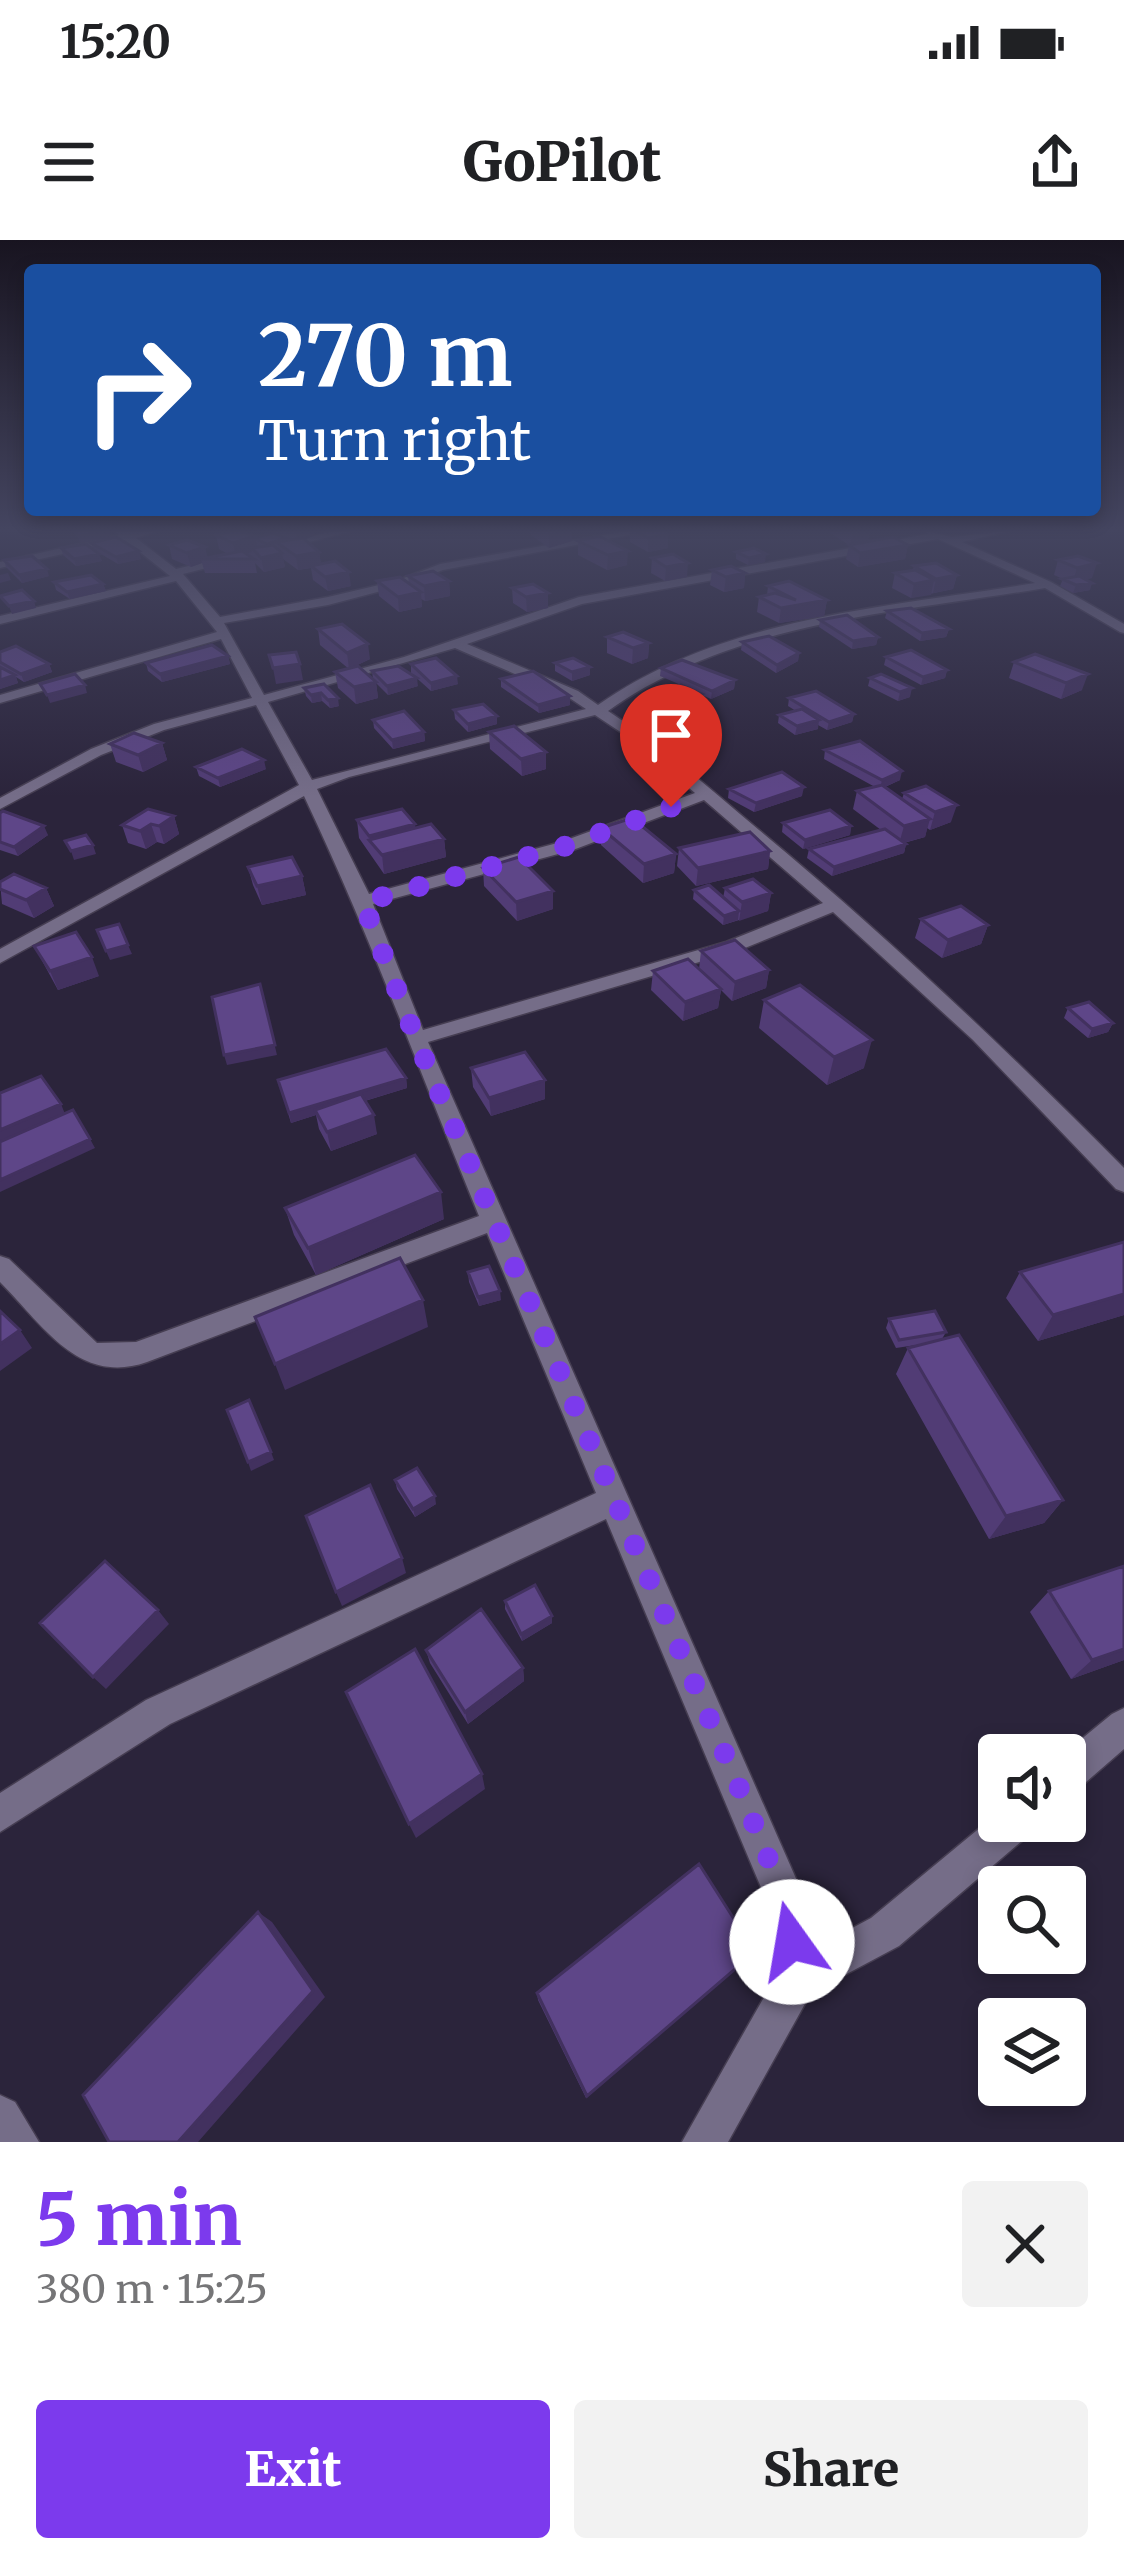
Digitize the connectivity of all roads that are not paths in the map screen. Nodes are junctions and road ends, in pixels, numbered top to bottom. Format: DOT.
graph roads {
  1 [pos="214,620"];
  2 [pos="249,620"];
  3 [pos="531,620"];
  4 [pos="836,620"];
  5 [pos="220,627"];
  6 [pos="458,645"];
  7 [pos="261,697"];
  8 [pos="0,699"];
  9 [pos="601,709"];
  10 [pos="308,787"];
  11 [pos="706,794"];
  12 [pos="0,804"];
  13 [pos="363,902"];
  14 [pos="834,905"];
  15 [pos="0,957"];
  16 [pos="416,1039"];
  17 [pos="1124,1184"];
  18 [pos="494,1220"];
  19 [pos="0,1267"];
  20 [pos="616,1499"];
  21 [pos="1124,1726"];
  22 [pos="1086,1758"];
  23 [pos="0,1814"];
  24 [pos="992,1842"];
  25 [pos="797,1979"];
  26 [pos="0,2117"];
  27 [pos="16,2142"];
  28 [pos="704,2142"];
  1 -- 5 [label="street"];
  2 -- 5 [label="street"];
  3 -- 6 [label="street"];
  4 -- 9 [label="street"];
  5 -- 7 [label="street"];
  5 -- 8 [label="street"];
  6 -- 7 [label="street"];
  6 -- 9 [label="street"];
  7 -- 10 [label="street"];
  7 -- 12 [label="street"];
  9 -- 10 [label="street"];
  9 -- 11 [label="street"];
  10 -- 13 [label="street"];
  10 -- 15 [label="street"];
  11 -- 13 [label="street"];
  11 -- 14 [label="street"];
  13 -- 16 [label="street"];
  14 -- 16 [label="street"];
  14 -- 17 [label="street"];
  16 -- 18 [label="street"];
  18 -- 19 [label="street"];
  18 -- 20 [label="street"];
  20 -- 23 [label="street"];
  20 -- 25 [label="street"];
  21 -- 22 [label="street"];
  24 -- 25 [label="street"];
  25 -- 28 [label="street"];
  26 -- 27 [label="street"];
}
